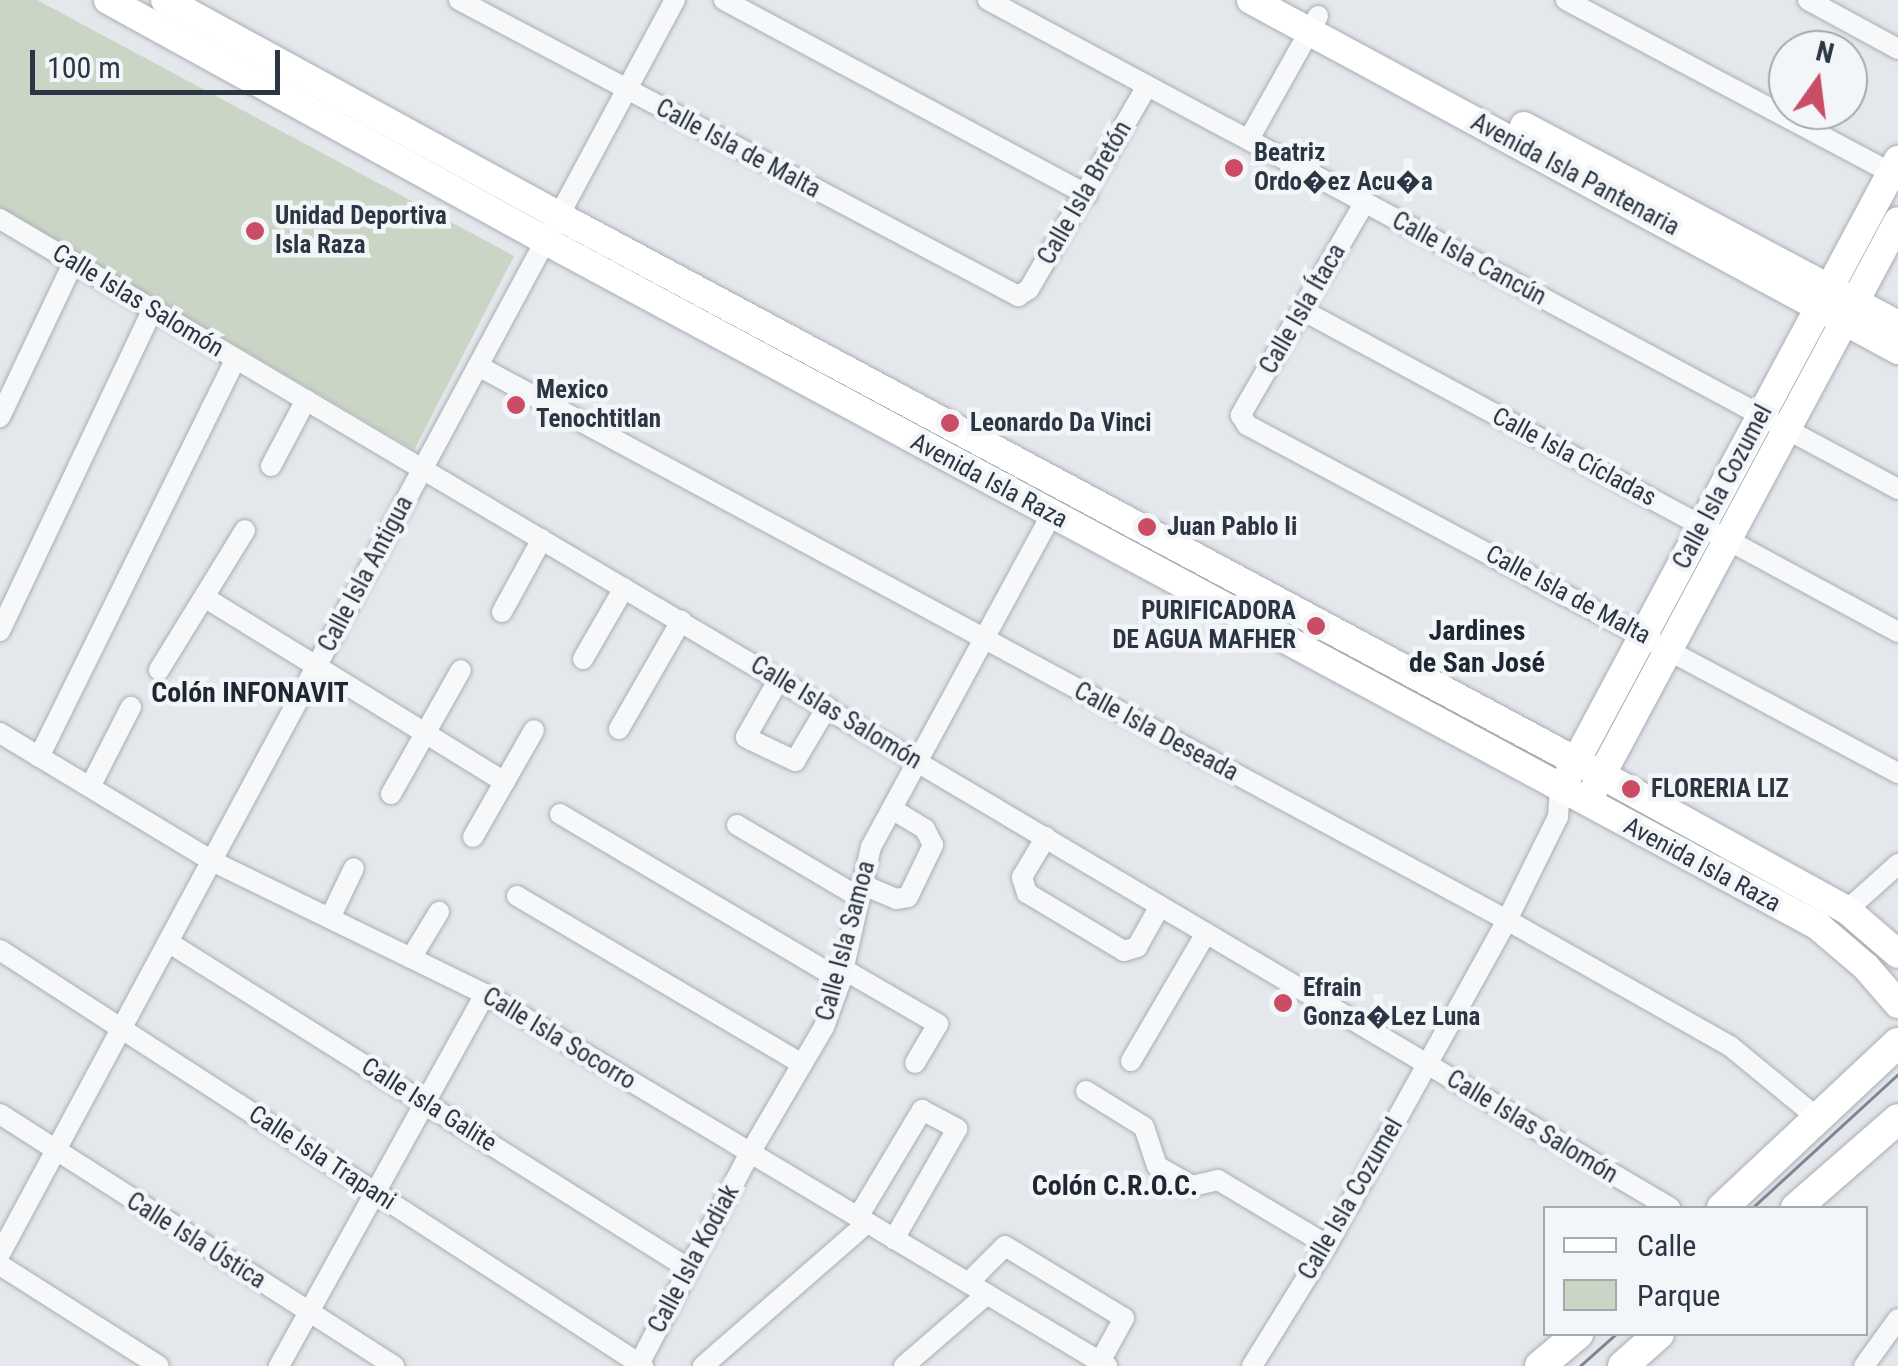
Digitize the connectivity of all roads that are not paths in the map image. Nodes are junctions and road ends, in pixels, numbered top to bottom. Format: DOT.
graph roads {
  1 [pos="108,0"];
  2 [pos="165,0"];
  3 [pos="459,0"];
  4 [pos="675,0"];
  5 [pos="724,0"];
  6 [pos="988,0"];
  7 [pos="1251,0"];
  8 [pos="1288,0"];
  9 [pos="1566,0"];
  10 [pos="1808,0"];
  11 [pos="1314,24"];
  12 [pos="1898,49"];
  13 [pos="1147,86"];
  14 [pos="627,90"];
  15 [pos="1249,140"];
  16 [pos="1895,167"];
  17 [pos="1087,195"];
  18 [pos="1365,202"];
  19 [pos="0,219"];
  20 [pos="1898,221"];
  21 [pos="552,229"];
  22 [pos="74,263"];
  23 [pos="1018,296"];
  24 [pos="1838,305"];
  25 [pos="153,309"];
  26 [pos="1302,310"];
  27 [pos="1898,324"];
  28 [pos="1898,350"];
  29 [pos="236,358"];
  30 [pos="478,366"];
  31 [pos="306,400"];
  32 [pos="1241,415"];
  33 [pos="1762,416"];
  34 [pos="0,417"];
  35 [pos="1789,430"];
  36 [pos="271,466"];
  37 [pos="423,469"];
  38 [pos="1898,489"];
  39 [pos="1051,515"];
  40 [pos="1702,526"];
  41 [pos="245,530"];
  42 [pos="542,539"];
  43 [pos="1729,540"];
  44 [pos="624,588"];
  45 [pos="204,597"];
  46 [pos="502,612"];
  47 [pos="681,621"];
  48 [pos="0,630"];
  49 [pos="1898,632"];
  50 [pos="1644,635"];
  51 [pos="984,640"];
  52 [pos="1670,650"];
  53 [pos="583,659"];
  54 [pos="317,667"];
  55 [pos="159,670"];
  56 [pos="461,670"];
  57 [pos="779,679"];
  58 [pos="131,707"];
  59 [pos="827,707"];
  60 [pos="618,729"];
  61 [pos="534,730"];
  62 [pos="0,732"];
  63 [pos="424,734"];
  64 [pos="40,756"];
  65 [pos="919,762"];
  66 [pos="1576,762"];
  67 [pos="1898,773"];
  68 [pos="1602,775"];
  69 [pos="505,782"];
  70 [pos="90,788"];
  71 [pos="391,794"];
  72 [pos="1559,804"];
  73 [pos="1587,804"];
  74 [pos="892,810"];
  75 [pos="560,814"];
  76 [pos="737,825"];
  77 [pos="473,837"];
  78 [pos="1046,837"];
  79 [pos="212,861"];
  80 [pos="1898,864"];
  81 [pos="354,868"];
  82 [pos="859,890"];
  83 [pos="518,896"];
  84 [pos="1160,906"];
  85 [pos="1846,910"];
  86 [pos="438,912"];
  87 [pos="330,918"];
  88 [pos="1507,920"];
  89 [pos="1206,933"];
  90 [pos="168,942"];
  91 [pos="0,950"];
  92 [pos="1898,954"];
  93 [pos="411,958"];
  94 [pos="842,974"];
  95 [pos="485,994"];
  96 [pos="1898,1004"];
  97 [pos="122,1029"];
  98 [pos="1898,1043"];
  99 [pos="1131,1061"];
  100 [pos="915,1063"];
  101 [pos="802,1064"];
  102 [pos="1428,1065"];
  103 [pos="1086,1090"];
  104 [pos="426,1103"];
  105 [pos="0,1114"];
  106 [pos="1819,1119"];
  107 [pos="1898,1119"];
  108 [pos="56,1152"];
  109 [pos="750,1153"];
  110 [pos="377,1193"];
  111 [pos="1667,1206"];
  112 [pos="1724,1206"];
  113 [pos="1798,1206"];
  114 [pos="863,1220"];
  115 [pos="894,1238"];
  116 [pos="1327,1245"];
  117 [pos="0,1254"];
  118 [pos="0,1265"];
  119 [pos="689,1268"];
  120 [pos="978,1289"];
  121 [pos="308,1312"];
  122 [pos="1898,1319"];
  123 [pos="1576,1336"];
  124 [pos="1657,1336"];
  125 [pos="1103,1364"];
  126 [pos="640,1365"];
  127 [pos="159,1366"];
  128 [pos="279,1366"];
  129 [pos="394,1366"];
  130 [pos="703,1366"];
  131 [pos="904,1366"];
  132 [pos="1252,1366"];
  133 [pos="1540,1366"];
  134 [pos="1624,1366"];
  135 [pos="1864,1366"];
  1 -- 21 [label="street, Avenida Isla Raza"];
  2 -- 21 [label="street, Avenida Isla Raza"];
  3 -- 14 [label="street, Calle Isla de Malta"];
  4 -- 14 [label="street, Calle Isla Antigua"];
  5 -- 17 [label="street"];
  6 -- 13 [label="street, Calle Isla Cancún"];
  7 -- 11 [label="street, Avenida Isla Pantenaria"];
  8 -- 11 [label="street, Avenida Isla Pantenaria"];
  9 -- 16 [label="street"];
  10 -- 12 [label="street"];
  11 -- 15 [label="street"];
  11 -- 24 [label="street, Avenida Isla Pantenaria"];
  13 -- 15 [label="street, Calle Isla Cancún"];
  13 -- 17 [label="street, Calle Isla Bretón"];
  14 -- 21 [label="street, Calle Isla Antigua"];
  14 -- 23 [label="street, Calle Isla de Malta"];
  15 -- 18 [label="street, Calle Isla Cancún"];
  16 -- 24 [label="street, Calle Isla Cozumel"];
  17 -- 23 [label="street, Calle Isla Bretón"];
  18 -- 26 [label="street, Calle Isla Ítaca"];
  18 -- 33 [label="street, Calle Isla Cancún"];
  19 -- 22 [label="street, Calle Islas Salomón"];
  20 -- 24 [label="street, Calle Isla Cozumel"];
  21 -- 30 [label="street, Calle Isla Antigua"];
  21 -- 39 [label="street, Avenida Isla Raza"];
  21 -- 66 [label="street, Avenida Isla Raza"];
  22 -- 25 [label="street, Calle Islas Salomón"];
  22 -- 34 [label="street"];
  24 -- 27 [label="street, Avenida Isla Pantenaria"];
  24 -- 28 [label="street, Avenida Isla Pantenaria"];
  24 -- 33 [label="street, Calle Isla Cozumel"];
  24 -- 35 [label="street, Calle Isla Cozumel"];
  25 -- 29 [label="street, Calle Islas Salomón"];
  25 -- 48 [label="street"];
  26 -- 32 [label="street, Calle Isla Ítaca"];
  26 -- 40 [label="street, Calle Isla Cícladas"];
  29 -- 31 [label="street, Calle Islas Salomón"];
  29 -- 64 [label="street"];
  30 -- 37 [label="street, Calle Isla Antigua"];
  30 -- 51 [label="street, Calle Isla Deseada"];
  31 -- 36 [label="street"];
  31 -- 37 [label="street, Calle Islas Salomón"];
  32 -- 50 [label="street, Calle Isla de Malta"];
  33 -- 35 [label="street, Calle Isla Cancún"];
  33 -- 40 [label="street, Calle Isla Cozumel"];
  35 -- 38 [label="street, Calle Isla Cancún"];
  35 -- 43 [label="street, Calle Isla Cozumel"];
  37 -- 42 [label="street, Calle Islas Salomón"];
  37 -- 54 [label="street, Calle Isla Antigua"];
  39 -- 51 [label="street, Calle Isla Samoa"];
  39 -- 72 [label="street, Avenida Isla Raza"];
  40 -- 43 [label="street, Calle Isla Cícladas"];
  40 -- 50 [label="street, Calle Isla Cozumel"];
  41 -- 45 [label="street"];
  42 -- 44 [label="street, Calle Islas Salomón"];
  42 -- 46 [label="street"];
  43 -- 49 [label="street, Calle Isla Cícladas"];
  43 -- 52 [label="street, Calle Isla Cozumel"];
  44 -- 47 [label="street, Calle Islas Salomón"];
  44 -- 53 [label="street"];
  45 -- 54 [label="street"];
  45 -- 55 [label="street"];
  47 -- 57 [label="street, Calle Islas Salomón"];
  47 -- 60 [label="street"];
  50 -- 52 [label="street, Calle Isla de Malta"];
  50 -- 66 [label="street, Calle Isla Cozumel"];
  51 -- 65 [label="street, Calle Isla Samoa"];
  51 -- 88 [label="street, Calle Isla Deseada"];
  52 -- 67 [label="street, Calle Isla de Malta"];
  52 -- 68 [label="street, Calle Isla Cozumel"];
  54 -- 63 [label="street"];
  54 -- 79 [label="street, Calle Isla Antigua"];
  56 -- 63 [label="street"];
  57 -- 59 [label="street, Calle Islas Salomón"];
  57 -- 59 [label="street"];
  58 -- 70 [label="street"];
  59 -- 65 [label="street, Calle Islas Salomón"];
  61 -- 69 [label="street"];
  62 -- 64 [label="street, Calle Isla Socorro"];
  63 -- 69 [label="street"];
  63 -- 71 [label="street"];
  64 -- 70 [label="street, Calle Isla Socorro"];
  65 -- 74 [label="street, Calle Isla Samoa"];
  65 -- 78 [label="street, Calle Islas Salomón"];
  66 -- 68 [label="street, Avenida Isla Raza"];
  66 -- 72 [label="street, Calle Isla Cozumel"];
  68 -- 73 [label="street, Calle Isla Cozumel"];
  68 -- 85 [label="street, Avenida Isla Raza"];
  69 -- 77 [label="street"];
  70 -- 79 [label="street, Calle Isla Socorro"];
  72 -- 73 [label="street, Avenida Isla Raza"];
  72 -- 88 [label="street, Calle Isla Cozumel"];
  73 -- 96 [label="street, Avenida Isla Raza"];
  74 -- 82 [label="street, Calle Isla Samoa"];
  74 -- 82 [label="street"];
  75 -- 94 [label="street"];
  76 -- 82 [label="street"];
  78 -- 84 [label="street, Calle Islas Salomón"];
  78 -- 84 [label="street"];
  79 -- 87 [label="street, Calle Isla Socorro"];
  79 -- 90 [label="street, Calle Isla Antigua"];
  80 -- 85 [label="street"];
  81 -- 87 [label="street"];
  82 -- 94 [label="street, Calle Isla Samoa"];
  83 -- 101 [label="street"];
  84 -- 89 [label="street, Calle Islas Salomón"];
  85 -- 92 [label="street, Avenida Isla Raza"];
  86 -- 93 [label="street"];
  87 -- 93 [label="street, Calle Isla Socorro"];
  88 -- 102 [label="street, Calle Isla Cozumel"];
  88 -- 106 [label="street, Calle Isla Deseada"];
  89 -- 99 [label="street"];
  89 -- 102 [label="street, Calle Islas Salomón"];
  90 -- 97 [label="street, Calle Isla Antigua"];
  90 -- 104 [label="street, Calle Isla Galite"];
  91 -- 97 [label="street, Calle Isla Trapani"];
  93 -- 95 [label="street, Calle Isla Socorro"];
  94 -- 100 [label="street"];
  94 -- 101 [label="street, Calle Isla Samoa"];
  95 -- 104 [label="street"];
  95 -- 109 [label="street, Calle Isla Socorro"];
  97 -- 108 [label="street, Calle Isla Antigua"];
  97 -- 110 [label="street, Calle Isla Trapani"];
  98 -- 106 [label="main road"];
  101 -- 109 [label="street, Calle Isla Samoa"];
  102 -- 111 [label="street, Calle Islas Salomón"];
  102 -- 116 [label="street, Calle Isla Cozumel"];
  103 -- 116 [label="street"];
  104 -- 110 [label="street"];
  104 -- 119 [label="street, Calle Isla Galite"];
  105 -- 108 [label="street, Calle Isla Ústica"];
  106 -- 112 [label="main road"];
  107 -- 113 [label="main road"];
  108 -- 117 [label="street, Calle Isla Antigua"];
  108 -- 121 [label="street, Calle Isla Ústica"];
  109 -- 114 [label="street, Calle Isla Socorro"];
  109 -- 119 [label="street, Calle Isla Kodiak"];
  110 -- 121 [label="street"];
  110 -- 126 [label="street, Calle Isla Trapani"];
  114 -- 115 [label="street, Calle Isla Socorro"];
  114 -- 115 [label="street"];
  114 -- 130 [label="street"];
  115 -- 120 [label="street, Calle Isla Socorro"];
  116 -- 132 [label="street, Calle Isla Cozumel"];
  118 -- 127 [label="street"];
  119 -- 126 [label="street, Calle Isla Kodiak"];
  120 -- 125 [label="street, Calle Isla Socorro"];
  120 -- 125 [label="street"];
  120 -- 131 [label="street"];
  121 -- 128 [label="street"];
  121 -- 129 [label="street, Calle Isla Ústica"];
  122 -- 135 [label="street"];
  123 -- 133 [label="main road"];
  124 -- 134 [label="main road"];
}
